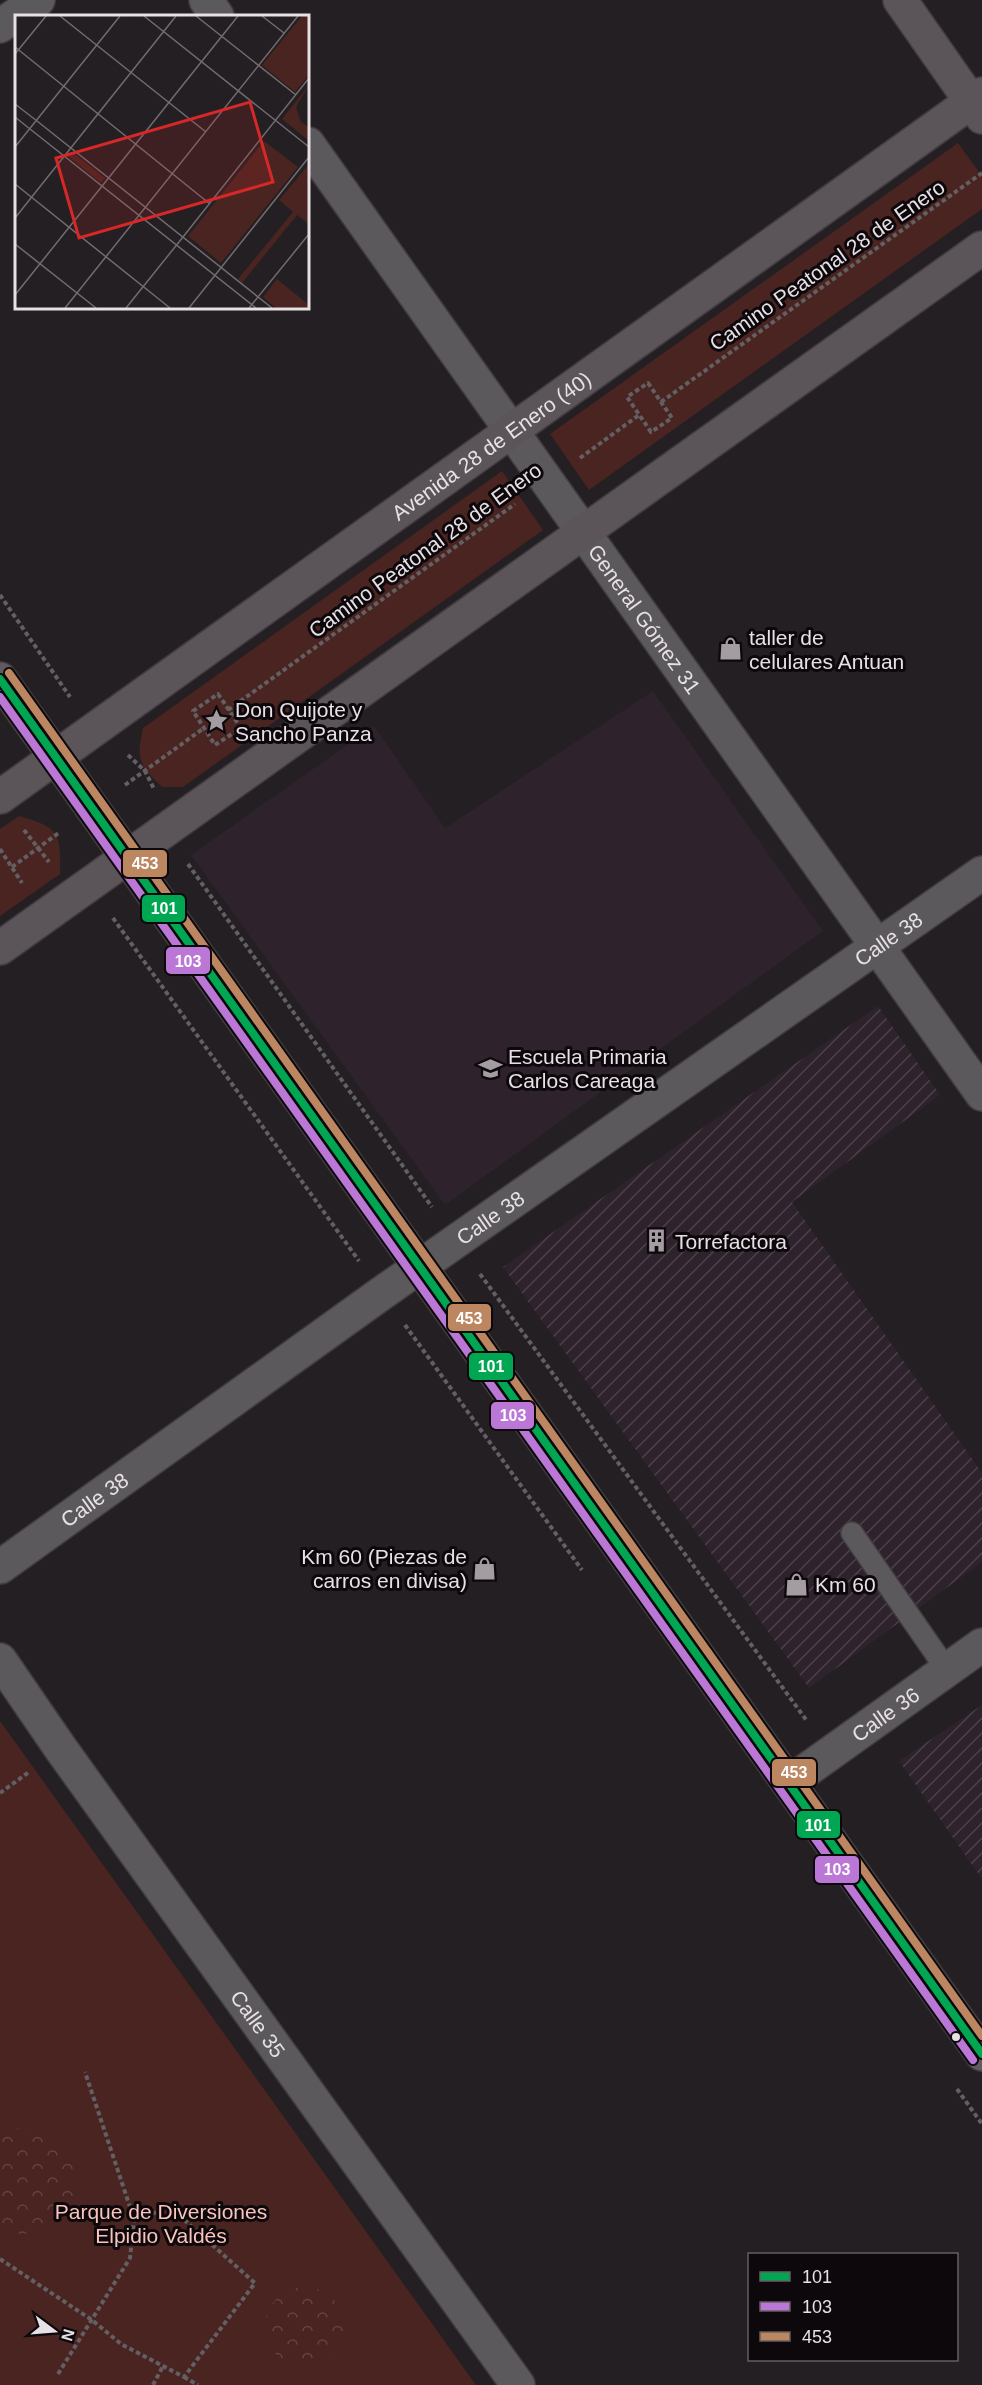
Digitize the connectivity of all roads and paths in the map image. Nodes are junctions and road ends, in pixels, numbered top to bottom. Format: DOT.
graph roads {
  1 [pos="38,0"];
  2 [pos="206,0"];
  3 [pos="900,0"];
  4 [pos="16,15"];
  5 [pos="216,15"];
  6 [pos="15,16"];
  7 [pos="0,26"];
  8 [pos="978,104"];
  9 [pos="309,145"];
  10 [pos="982,173"];
  11 [pos="982,248"];
  12 [pos="661,402"];
  13 [pos="639,415"];
  14 [pos="511,431"];
  15 [pos="547,481"];
  16 [pos="583,532"];
  17 [pos="0,595"];
  18 [pos="0,679"];
  19 [pos="228,710"];
  20 [pos="97,729"];
  21 [pos="55,758"];
  22 [pos="0,797"];
  23 [pos="171,825"];
  24 [pos="0,849"];
  25 [pos="128,857"];
  26 [pos="12,867"];
  27 [pos="982,873"];
  28 [pos="88,885"];
  29 [pos="876,947"];
  30 [pos="0,948"];
  31 [pos="982,1094"];
  32 [pos="456,1241"];
  33 [pos="420,1267"];
  34 [pos="382,1293"];
  35 [pos="852,1533"];
  36 [pos="0,1567"];
  37 [pos="584,1573"];
  38 [pos="982,1645"];
  39 [pos="0,1660"];
  40 [pos="947,1670"];
  41 [pos="831,1753"];
  42 [pos="790,1782"];
  43 [pos="982,2054"];
  44 [pos="85,2072"];
  45 [pos="954,2085"];
  46 [pos="982,2124"];
  47 [pos="134,2219"];
  48 [pos="0,2259"];
  49 [pos="92,2320"];
  50 [pos="163,2366"];
  51 [pos="58,2374"];
  52 [pos="184,2377"];
  53 [pos="153,2385"];
  54 [pos="198,2385"];
  55 [pos="518,2385"];
  1 -- 4 [label="street"];
  2 -- 5 [label="street"];
  3 -- 8 [label="main road"];
  6 -- 7 [label="street"];
  8 -- 14 [label="main road, Avenida 28 de Enero (40)"];
  9 -- 14 [label="street, General Gómez 31"];
  10 -- 12 [label="path, Camino Peatonal 28 de Enero"];
  11 -- 16 [label="main road"];
  12 -- 13 [label="path"];
  12 -- 13 [label="path"];
  13 -- 15 [label="path, Camino Peatonal 28 de Enero"];
  14 -- 15 [label="street, General Gómez 31"];
  14 -- 20 [label="main road, Avenida 28 de Enero (40)"];
  15 -- 16 [label="street, General Gómez 31"];
  15 -- 19 [label="path, Camino Peatonal 28 de Enero"];
  16 -- 23 [label="main road"];
  16 -- 29 [label="street, General Gómez 31"];
  17 -- 20 [label="path"];
  18 -- 21 [label="main road"];
  19 -- 19 [label="path"];
  20 -- 21 [label="main road, Avenida 28 de Enero (40)"];
  20 -- 23 [label="path"];
  21 -- 22 [label="main road, Avenida 28 de Enero (40)"];
  21 -- 25 [label="main road"];
  23 -- 25 [label="main road"];
  23 -- 32 [label="path"];
  24 -- 26 [label="path"];
  25 -- 28 [label="main road"];
  25 -- 33 [label="main road"];
  27 -- 29 [label="street, Calle 38"];
  28 -- 30 [label="main road"];
  28 -- 34 [label="path"];
  29 -- 31 [label="street, General Gómez 31"];
  29 -- 32 [label="street, Calle 38"];
  32 -- 33 [label="street, Calle 38"];
  32 -- 41 [label="path"];
  33 -- 34 [label="street, Calle 38"];
  33 -- 42 [label="main road"];
  34 -- 36 [label="street, Calle 38"];
  34 -- 37 [label="path"];
  35 -- 40 [label="lane"];
  38 -- 40 [label="street, Calle 36"];
  39 -- 55 [label="street, Calle 35"];
  40 -- 41 [label="street, Calle 36"];
  41 -- 42 [label="street, Calle 36"];
  42 -- 43 [label="main road"];
  44 -- 47 [label="path"];
  45 -- 46 [label="path"];
  47 -- 49 [label="path"];
  47 -- 52 [label="path"];
  48 -- 49 [label="path"];
  49 -- 50 [label="path"];
  49 -- 51 [label="path"];
  50 -- 52 [label="path"];
  50 -- 53 [label="path"];
  52 -- 54 [label="path"];
}
